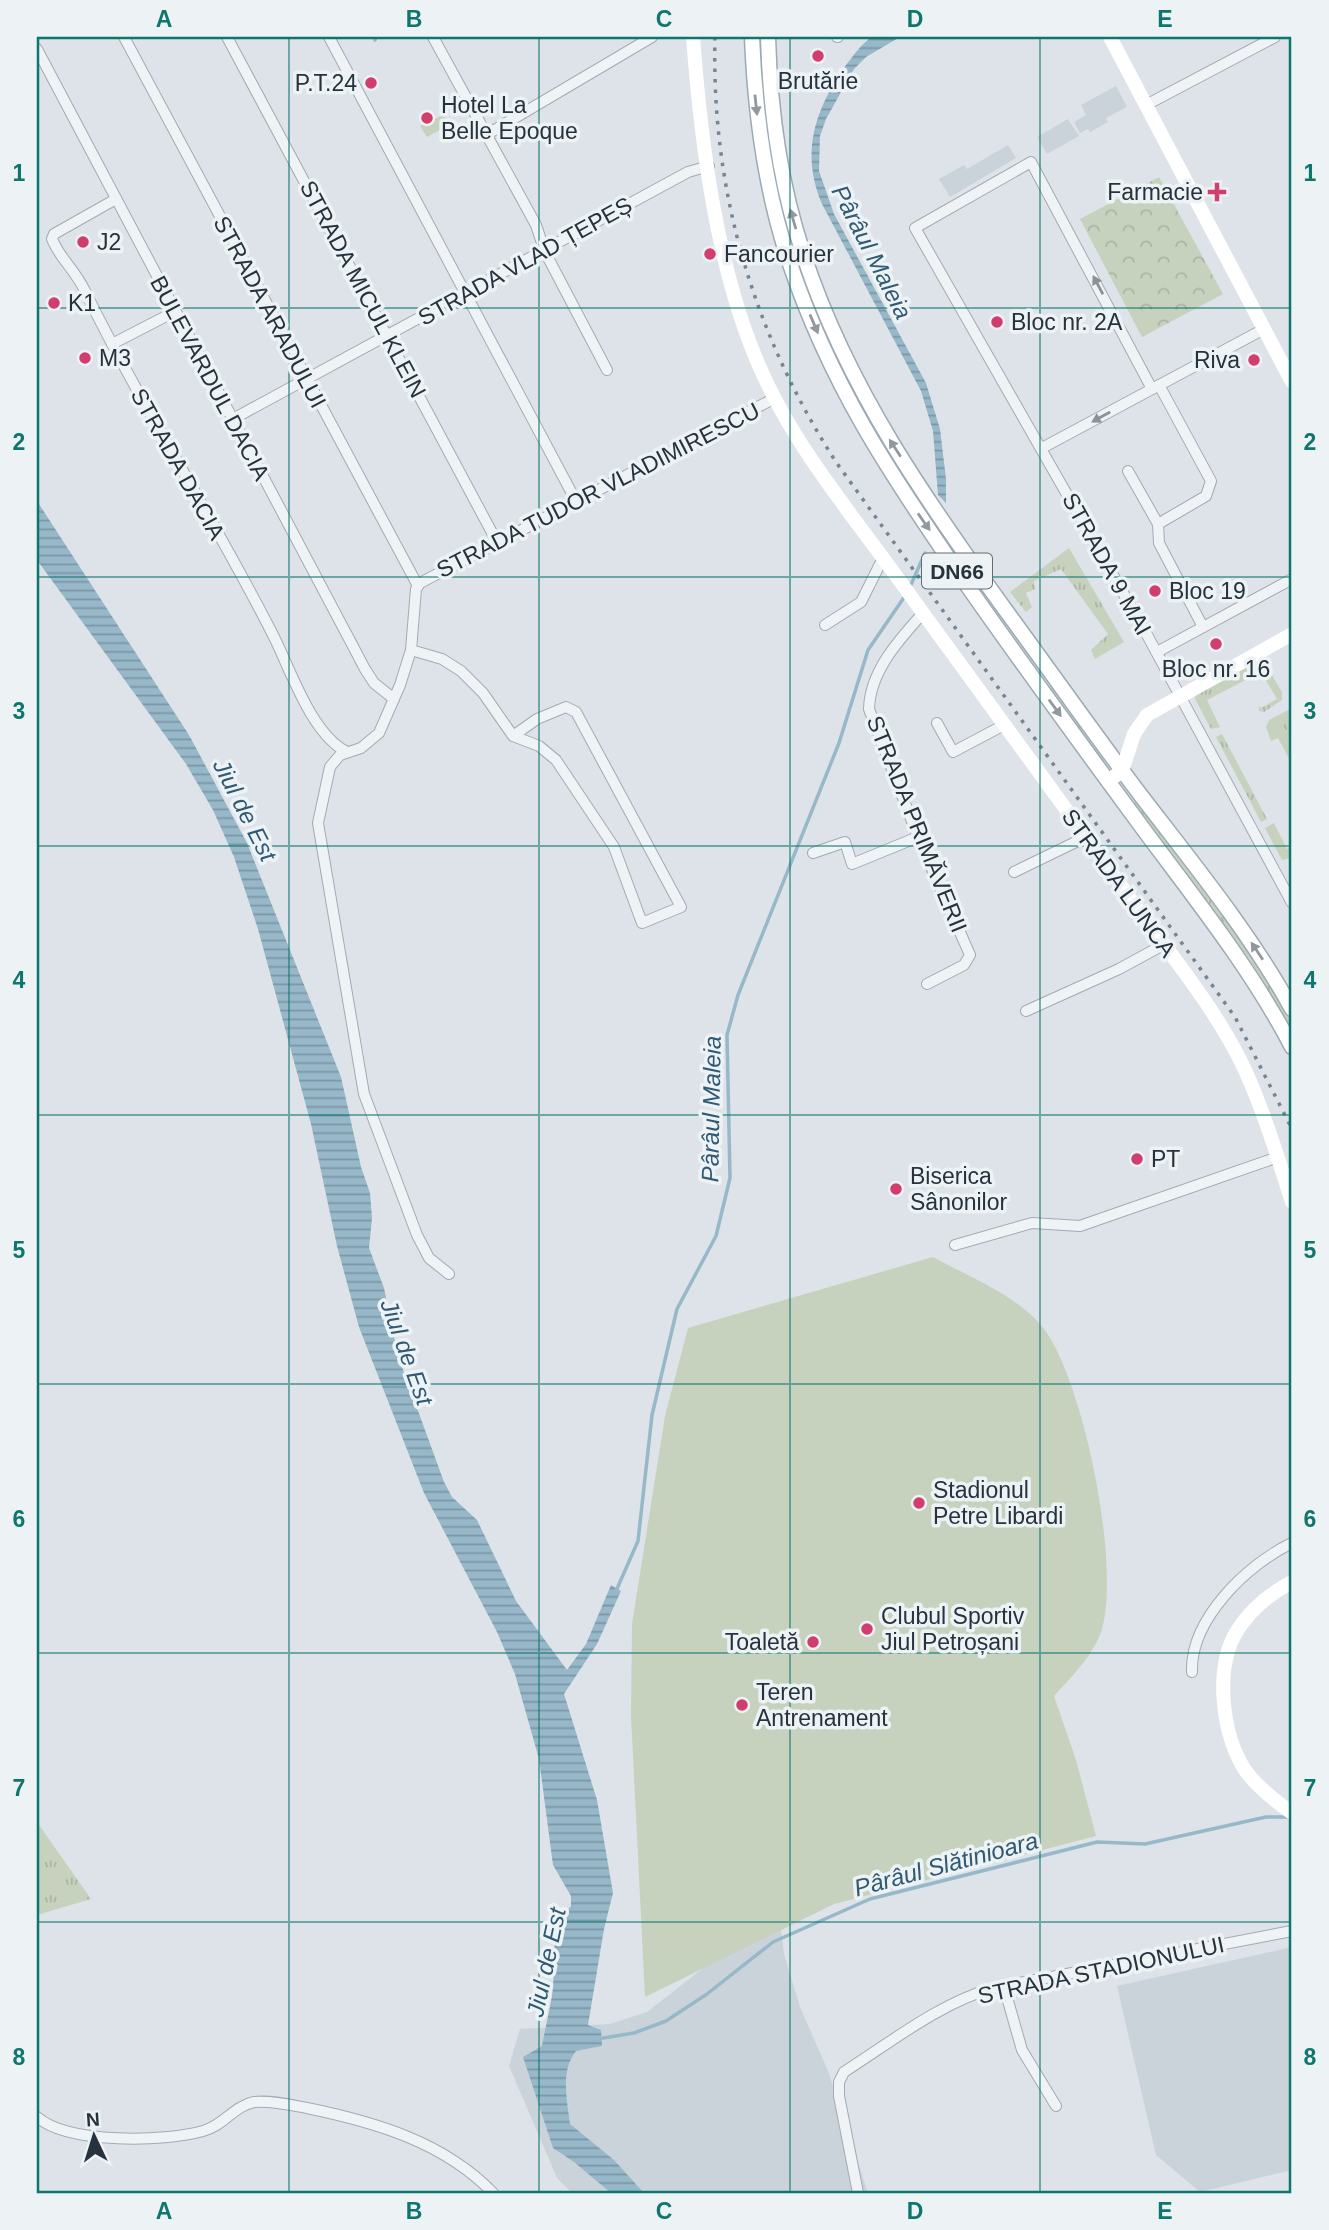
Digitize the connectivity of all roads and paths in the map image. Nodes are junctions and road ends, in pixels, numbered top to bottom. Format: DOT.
graph roads {
  1 [pos="124,37"];
  2 [pos="227,37"];
  3 [pos="329,37"];
  4 [pos="433,37"];
  5 [pos="652,37"];
  6 [pos="693,37"];
  7 [pos="752,37"];
  8 [pos="768,37"];
  9 [pos="1110,37"];
  10 [pos="1275,37"];
  11 [pos="37,49"];
  12 [pos="1146,105"];
  13 [pos="486,135"];
  14 [pos="709,166"];
  15 [pos="116,199"];
  16 [pos="545,252"];
  17 [pos="466,293"];
  18 [pos="174,312"];
  19 [pos="1264,329"];
  20 [pos="388,336"];
  21 [pos="112,344"];
  22 [pos="607,370"];
  23 [pos="306,379"];
  24 [pos="1292,382"];
  25 [pos="1156,387"];
  26 [pos="775,398"];
  27 [pos="231,419"];
  28 [pos="1042,448"];
  29 [pos="1128,471"];
  30 [pos="576,501"];
  31 [pos="1158,524"];
  32 [pos="497,542"];
  33 [pos="960,545"];
  34 [pos="946,555"];
  35 [pos="883,558"];
  36 [pos="1292,579"];
  37 [pos="418,586"];
  38 [pos="991,590"];
  39 [pos="977,600"];
  40 [pos="923,613"];
  41 [pos="825,625"];
  42 [pos="1018,627"];
  43 [pos="1203,627"];
  44 [pos="1292,634"];
  45 [pos="1004,637"];
  46 [pos="411,650"];
  47 [pos="1157,652"];
  48 [pos="1049,671"];
  49 [pos="1035,681"];
  50 [pos="1180,695"];
  51 [pos="394,699"];
  52 [pos="937,723"];
  53 [pos="1004,725"];
  54 [pos="513,736"];
  55 [pos="347,752"];
  56 [pos="1122,771"];
  57 [pos="1108,781"];
  58 [pos="918,837"];
  59 [pos="1086,837"];
  60 [pos="813,853"];
  61 [pos="1014,872"];
  62 [pos="1292,903"];
  63 [pos="1163,945"];
  64 [pos="927,984"];
  65 [pos="1292,1009"];
  66 [pos="1026,1011"];
  67 [pos="1292,1047"];
  68 [pos="1278,1157"];
  69 [pos="1292,1202"];
  70 [pos="955,1245"];
  71 [pos="449,1274"];
  72 [pos="1292,1543"];
  73 [pos="1292,1582"];
  74 [pos="1192,1672"];
  75 [pos="1287,1809"];
  76 [pos="1292,1931"];
  77 [pos="1004,1987"];
  78 [pos="1056,2106"];
  79 [pos="37,2117"];
  80 [pos="493,2193"];
  81 [pos="858,2193"];
  1 -- 23 [label="street, STRADA ARADULUI"];
  2 -- 20 [label="street, STRADA MICUL KLEIN"];
  3 -- 17 [label="street"];
  4 -- 13 [label="street"];
  5 -- 13 [label="street"];
  6 -- 14 [label="main road, STRADA LUNCA"];
  7 -- 34 [label="main road, DN66, one-way"];
  33 -- 8 [label="main road, DN66, one-way"];
  9 -- 12 [label="main road"];
  10 -- 12 [label="street"];
  11 -- 15 [label="street, BULEVARDUL DACIA"];
  12 -- 19 [label="main road"];
  13 -- 16 [label="street"];
  14 -- 16 [label="street, STRADA VLAD ȚEPEȘ"];
  14 -- 26 [label="main road, STRADA LUNCA"];
  15 -- 18 [label="street, BULEVARDUL DACIA"];
  15 -- 21 [label="street, STRADA DACIA"];
  16 -- 17 [label="street, STRADA VLAD ȚEPEȘ"];
  16 -- 22 [label="street"];
  17 -- 20 [label="street, STRADA VLAD ȚEPEȘ"];
  17 -- 30 [label="street"];
  18 -- 21 [label="street"];
  18 -- 27 [label="street, BULEVARDUL DACIA"];
  19 -- 24 [label="main road"];
  19 -- 25 [label="street"];
  20 -- 23 [label="street, STRADA VLAD ȚEPEȘ"];
  20 -- 32 [label="street, STRADA MICUL KLEIN"];
  21 -- 55 [label="street, STRADA DACIA"];
  23 -- 27 [label="street, STRADA VLAD ȚEPEȘ"];
  23 -- 37 [label="street, STRADA ARADULUI"];
  25 -- 28 [label="street, one-way"];
  25 -- 28 [label="street, STRADA 9 MAI, one-way"];
  25 -- 31 [label="street"];
  26 -- 30 [label="street, STRADA TUDOR VLADIMIRESCU"];
  26 -- 35 [label="main road, STRADA LUNCA"];
  27 -- 51 [label="street, BULEVARDUL DACIA"];
  28 -- 47 [label="street, STRADA 9 MAI"];
  29 -- 31 [label="street"];
  30 -- 32 [label="street, STRADA TUDOR VLADIMIRESCU"];
  31 -- 43 [label="street"];
  32 -- 37 [label="street, STRADA TUDOR VLADIMIRESCU"];
  33 -- 34 [label="main road"];
  33 -- 38 [label="main road, DN66"];
  34 -- 39 [label="main road, DN66"];
  35 -- 40 [label="main road, STRADA LUNCA"];
  35 -- 41 [label="street"];
  36 -- 43 [label="street"];
  37 -- 46 [label="street, STRADA TUDOR VLADIMIRESCU"];
  38 -- 39 [label="main road"];
  38 -- 42 [label="main road, DN66"];
  39 -- 45 [label="main road, DN66"];
  40 -- 53 [label="main road, STRADA LUNCA"];
  40 -- 58 [label="street, STRADA PRIMĂVERII"];
  42 -- 45 [label="main road"];
  42 -- 48 [label="main road, DN66"];
  43 -- 47 [label="street"];
  44 -- 50 [label="main road"];
  45 -- 49 [label="main road, DN66"];
  46 -- 51 [label="street, STRADA TUDOR VLADIMIRESCU"];
  46 -- 54 [label="street"];
  47 -- 50 [label="street, STRADA 9 MAI"];
  48 -- 49 [label="main road"];
  48 -- 56 [label="main road, DN66"];
  49 -- 57 [label="main road, DN66, one-way"];
  50 -- 56 [label="main road"];
  50 -- 62 [label="street, STRADA 9 MAI"];
  51 -- 55 [label="street, STRADA TUDOR VLADIMIRESCU"];
  52 -- 53 [label="street"];
  53 -- 59 [label="main road, STRADA LUNCA"];
  54 -- 54 [label="street"];
  55 -- 71 [label="street"];
  56 -- 57 [label="main road"];
  65 -- 56 [label="main road, DN66, one-way"];
  57 -- 67 [label="main road, DN66"];
  58 -- 60 [label="street"];
  58 -- 64 [label="street, STRADA PRIMĂVERII"];
  59 -- 61 [label="street"];
  59 -- 63 [label="main road, STRADA LUNCA"];
  63 -- 66 [label="street"];
  63 -- 68 [label="main road, STRADA LUNCA"];
  68 -- 69 [label="main road, STRADA LUNCA"];
  68 -- 70 [label="street"];
  72 -- 74 [label="street"];
  73 -- 75 [label="main road"];
  76 -- 77 [label="street, STRADA STADIONULUI"];
  77 -- 78 [label="street"];
  77 -- 81 [label="street, STRADA STADIONULUI"];
  79 -- 80 [label="street"];
}
